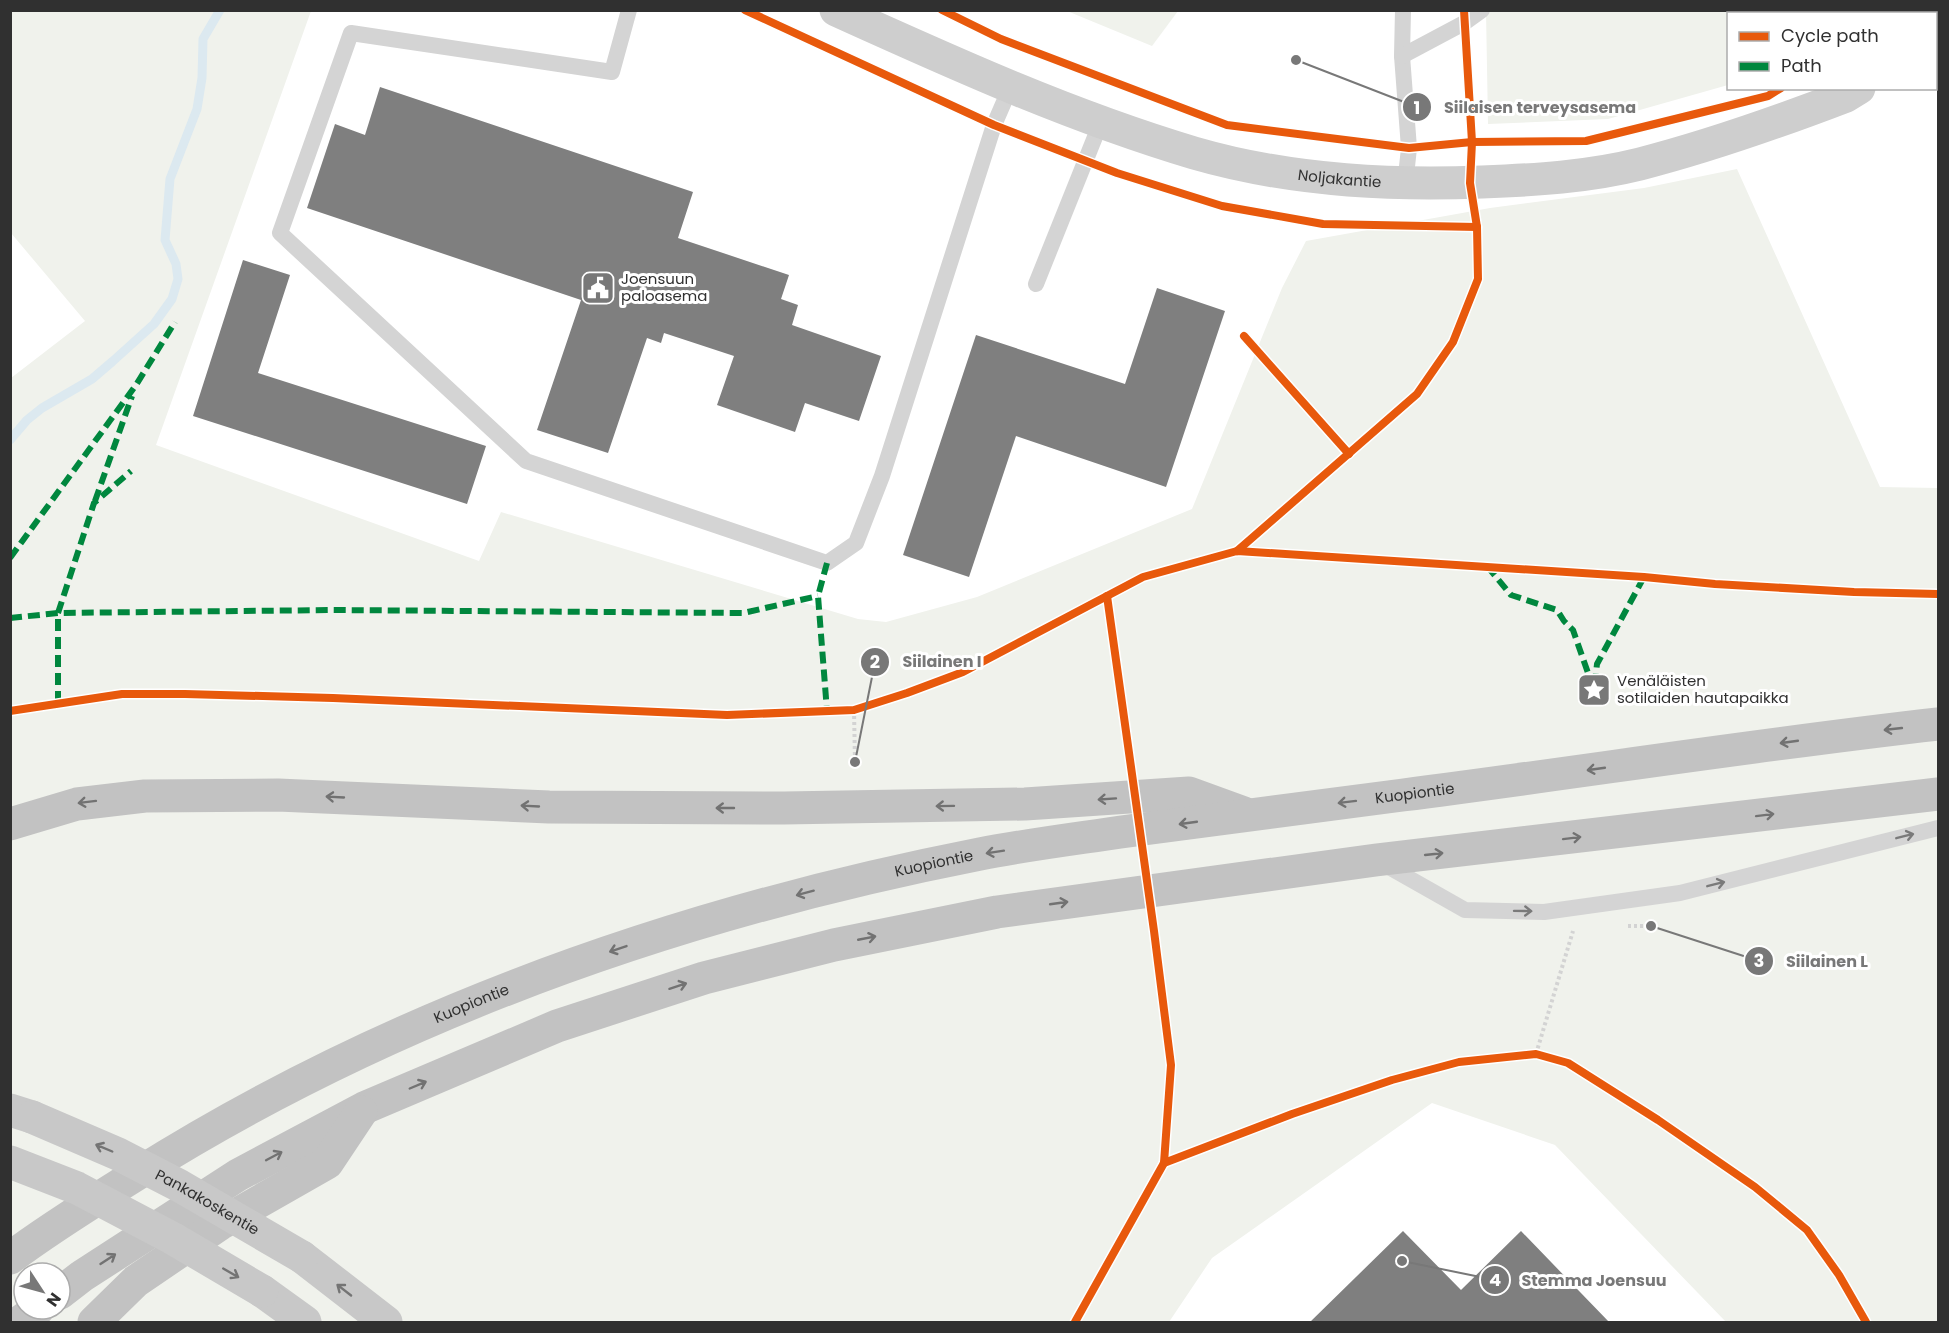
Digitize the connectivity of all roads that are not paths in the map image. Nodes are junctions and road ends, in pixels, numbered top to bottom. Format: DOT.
graph roads {
  1 [pos="628,10"];
  2 [pos="836,10"];
  3 [pos="1403,10"];
  4 [pos="1482,10"];
  5 [pos="1402,56"];
  6 [pos="1010,88"];
  7 [pos="1856,90"];
  8 [pos="1101,122"];
  9 [pos="1405,184"];
  10 [pos="1036,284"];
  11 [pos="1938,724"];
  12 [pos="1938,794"];
  13 [pos="1246,814"];
  14 [pos="10,824"];
  15 [pos="1938,828"];
  16 [pos="1376,860"];
  17 [pos="364,1108"];
  18 [pos="21,1114"];
  19 [pos="10,1162"];
  20 [pos="10,1258"];
  21 [pos="72,1284"];
  22 [pos="94,1323"];
  23 [pos="305,1323"];
  24 [pos="386,1323"];
  1 -- 6 [label="lane"];
  2 -- 6 [label="main road, Noljakantie"];
  3 -- 5 [label="lane"];
  4 -- 5 [label="lane"];
  5 -- 9 [label="lane"];
  6 -- 8 [label="main road, Noljakantie"];
  7 -- 9 [label="main road, Noljakantie"];
  8 -- 9 [label="main road, Noljakantie"];
  8 -- 10 [label="lane"];
  11 -- 13 [label="highway, Kuopiontie, one-way"];
  16 -- 12 [label="highway, one-way"];
  13 -- 14 [label="highway, one-way"];
  13 -- 20 [label="highway, Kuopiontie, one-way"];
  16 -- 15 [label="lane, one-way"];
  17 -- 16 [label="highway, one-way"];
  21 -- 17 [label="highway, one-way"];
  17 -- 22 [label="highway"];
  24 -- 18 [label="main road, Pankakoskentie, one-way, bridge"];
  19 -- 23 [label="main road, one-way, bridge"];
}
